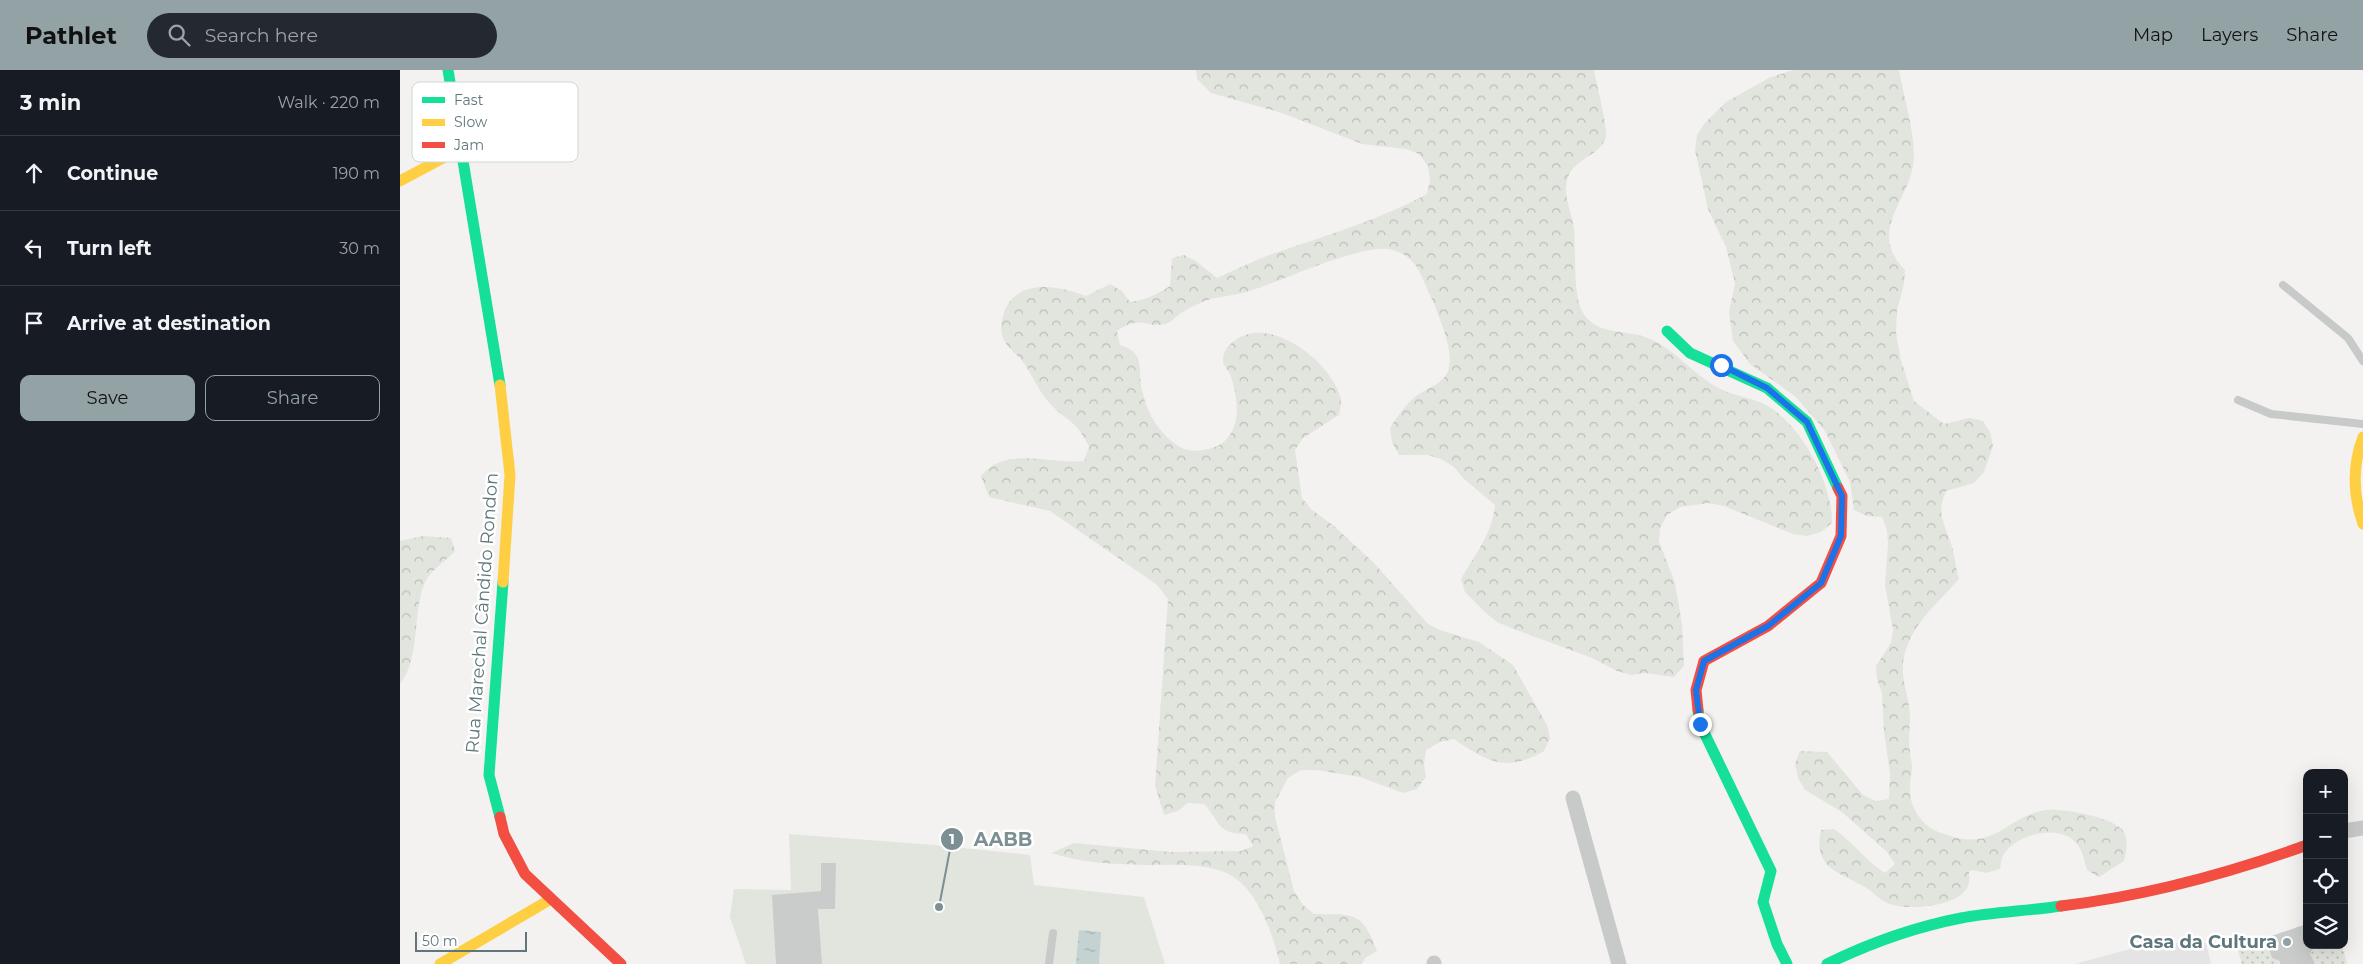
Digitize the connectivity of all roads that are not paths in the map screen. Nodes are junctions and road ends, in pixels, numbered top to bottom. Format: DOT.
graph roads {
  1 [pos="436,162"];
  2 [pos="462,162"];
  3 [pos="400,181"];
  4 [pos="2282,284"];
  5 [pos="1667,331"];
  6 [pos="2363,361"];
  7 [pos="2238,400"];
  8 [pos="2363,424"];
  9 [pos="2363,437"];
  10 [pos="2363,524"];
  11 [pos="1573,798"];
  12 [pos="2363,828"];
  13 [pos="2348,830"];
  14 [pos="2303,846"];
  15 [pos="551,899"];
  16 [pos="1052,933"];
  17 [pos="440,964"];
  18 [pos="621,964"];
  19 [pos="1049,964"];
  20 [pos="1619,964"];
  21 [pos="1787,964"];
  22 [pos="1827,964"];
  1 -- 3 [label="street"];
  2 -- 15 [label="street, Rua Marechal Cândido Rondon"];
  4 -- 6 [label="lane"];
  5 -- 21 [label="street"];
  7 -- 8 [label="lane"];
  9 -- 10 [label="street"];
  11 -- 20 [label="street"];
  12 -- 13 [label="street"];
  14 -- 22 [label="street"];
  15 -- 17 [label="street"];
  15 -- 18 [label="street, Rua Marechal Cândido Rondon"];
  16 -- 19 [label="lane"];
}
